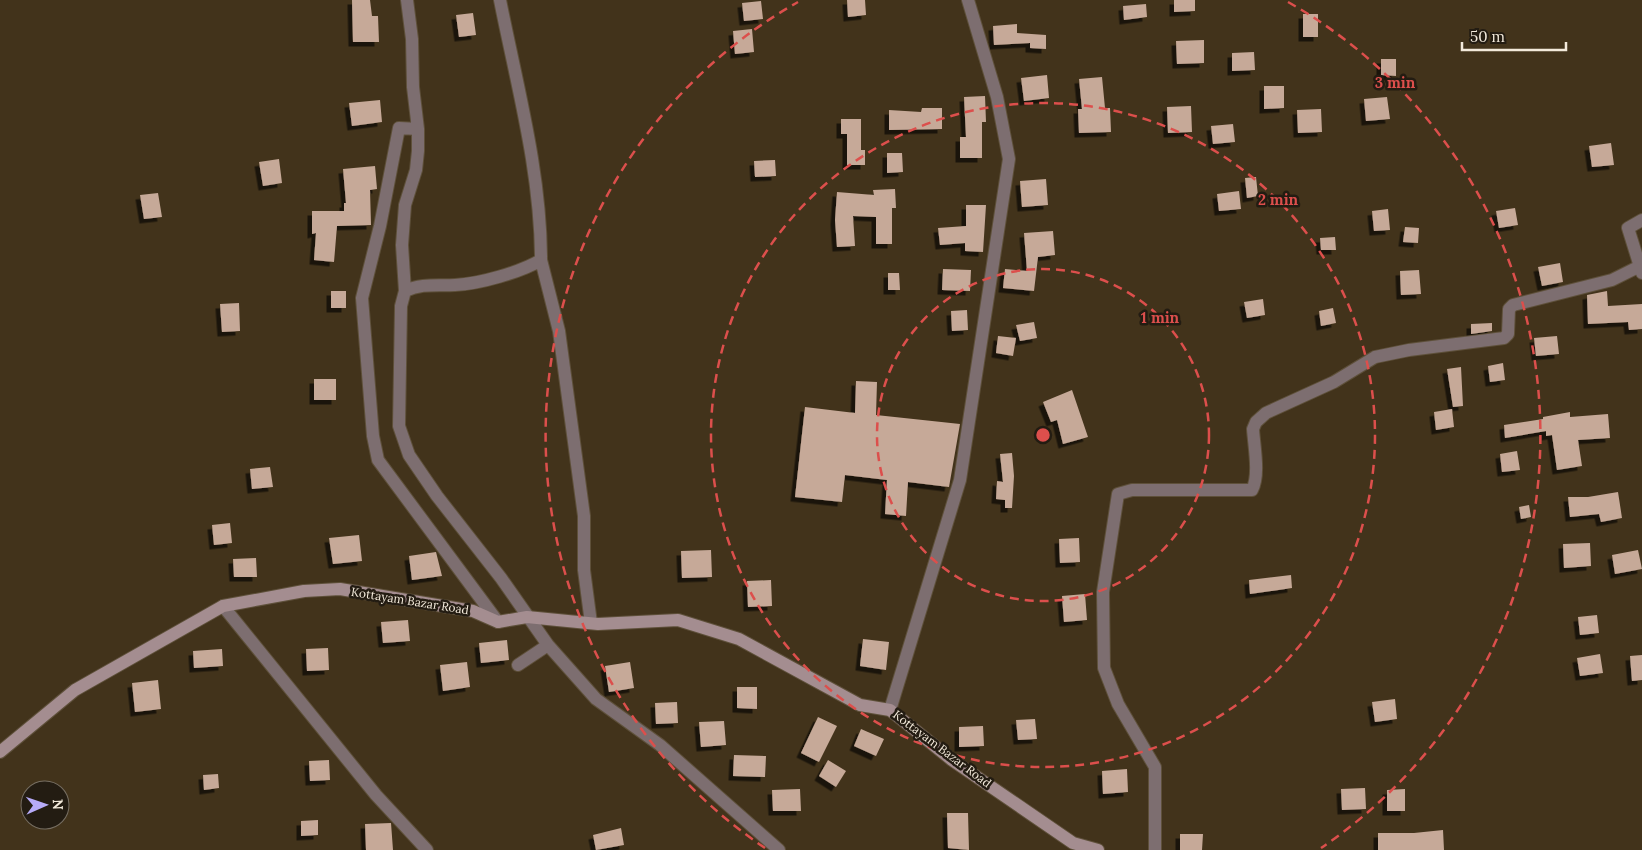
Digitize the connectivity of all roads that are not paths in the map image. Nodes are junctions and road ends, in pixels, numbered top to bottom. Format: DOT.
graph roads {
  1 [pos="407,0"];
  2 [pos="500,0"];
  3 [pos="968,0"];
  4 [pos="418,129"];
  5 [pos="1642,220"];
  6 [pos="542,260"];
  7 [pos="1641,270"];
  8 [pos="405,291"];
  9 [pos="223,606"];
  10 [pos="525,617"];
  11 [pos="498,622"];
  12 [pos="591,623"];
  13 [pos="548,645"];
  14 [pos="518,665"];
  15 [pos="890,710"];
  16 [pos="2,746"];
  17 [pos="427,850"];
  18 [pos="779,850"];
  19 [pos="1098,850"];
  20 [pos="1155,850"];
  1 -- 4 [label="street"];
  2 -- 6 [label="street"];
  3 -- 15 [label="street"];
  4 -- 8 [label="street"];
  4 -- 11 [label="street"];
  5 -- 7 [label="street"];
  6 -- 8 [label="street"];
  6 -- 12 [label="street"];
  7 -- 20 [label="street"];
  8 -- 10 [label="street"];
  9 -- 11 [label="main road, Kottayam Bazar Road"];
  9 -- 16 [label="main road, Kottayam Bazar Road"];
  9 -- 17 [label="street"];
  10 -- 11 [label="main road, Kottayam Bazar Road"];
  10 -- 12 [label="main road, Kottayam Bazar Road"];
  10 -- 13 [label="street"];
  12 -- 15 [label="main road, Kottayam Bazar Road"];
  13 -- 14 [label="street"];
  13 -- 18 [label="street"];
  15 -- 19 [label="main road, Kottayam Bazar Road"];
}
